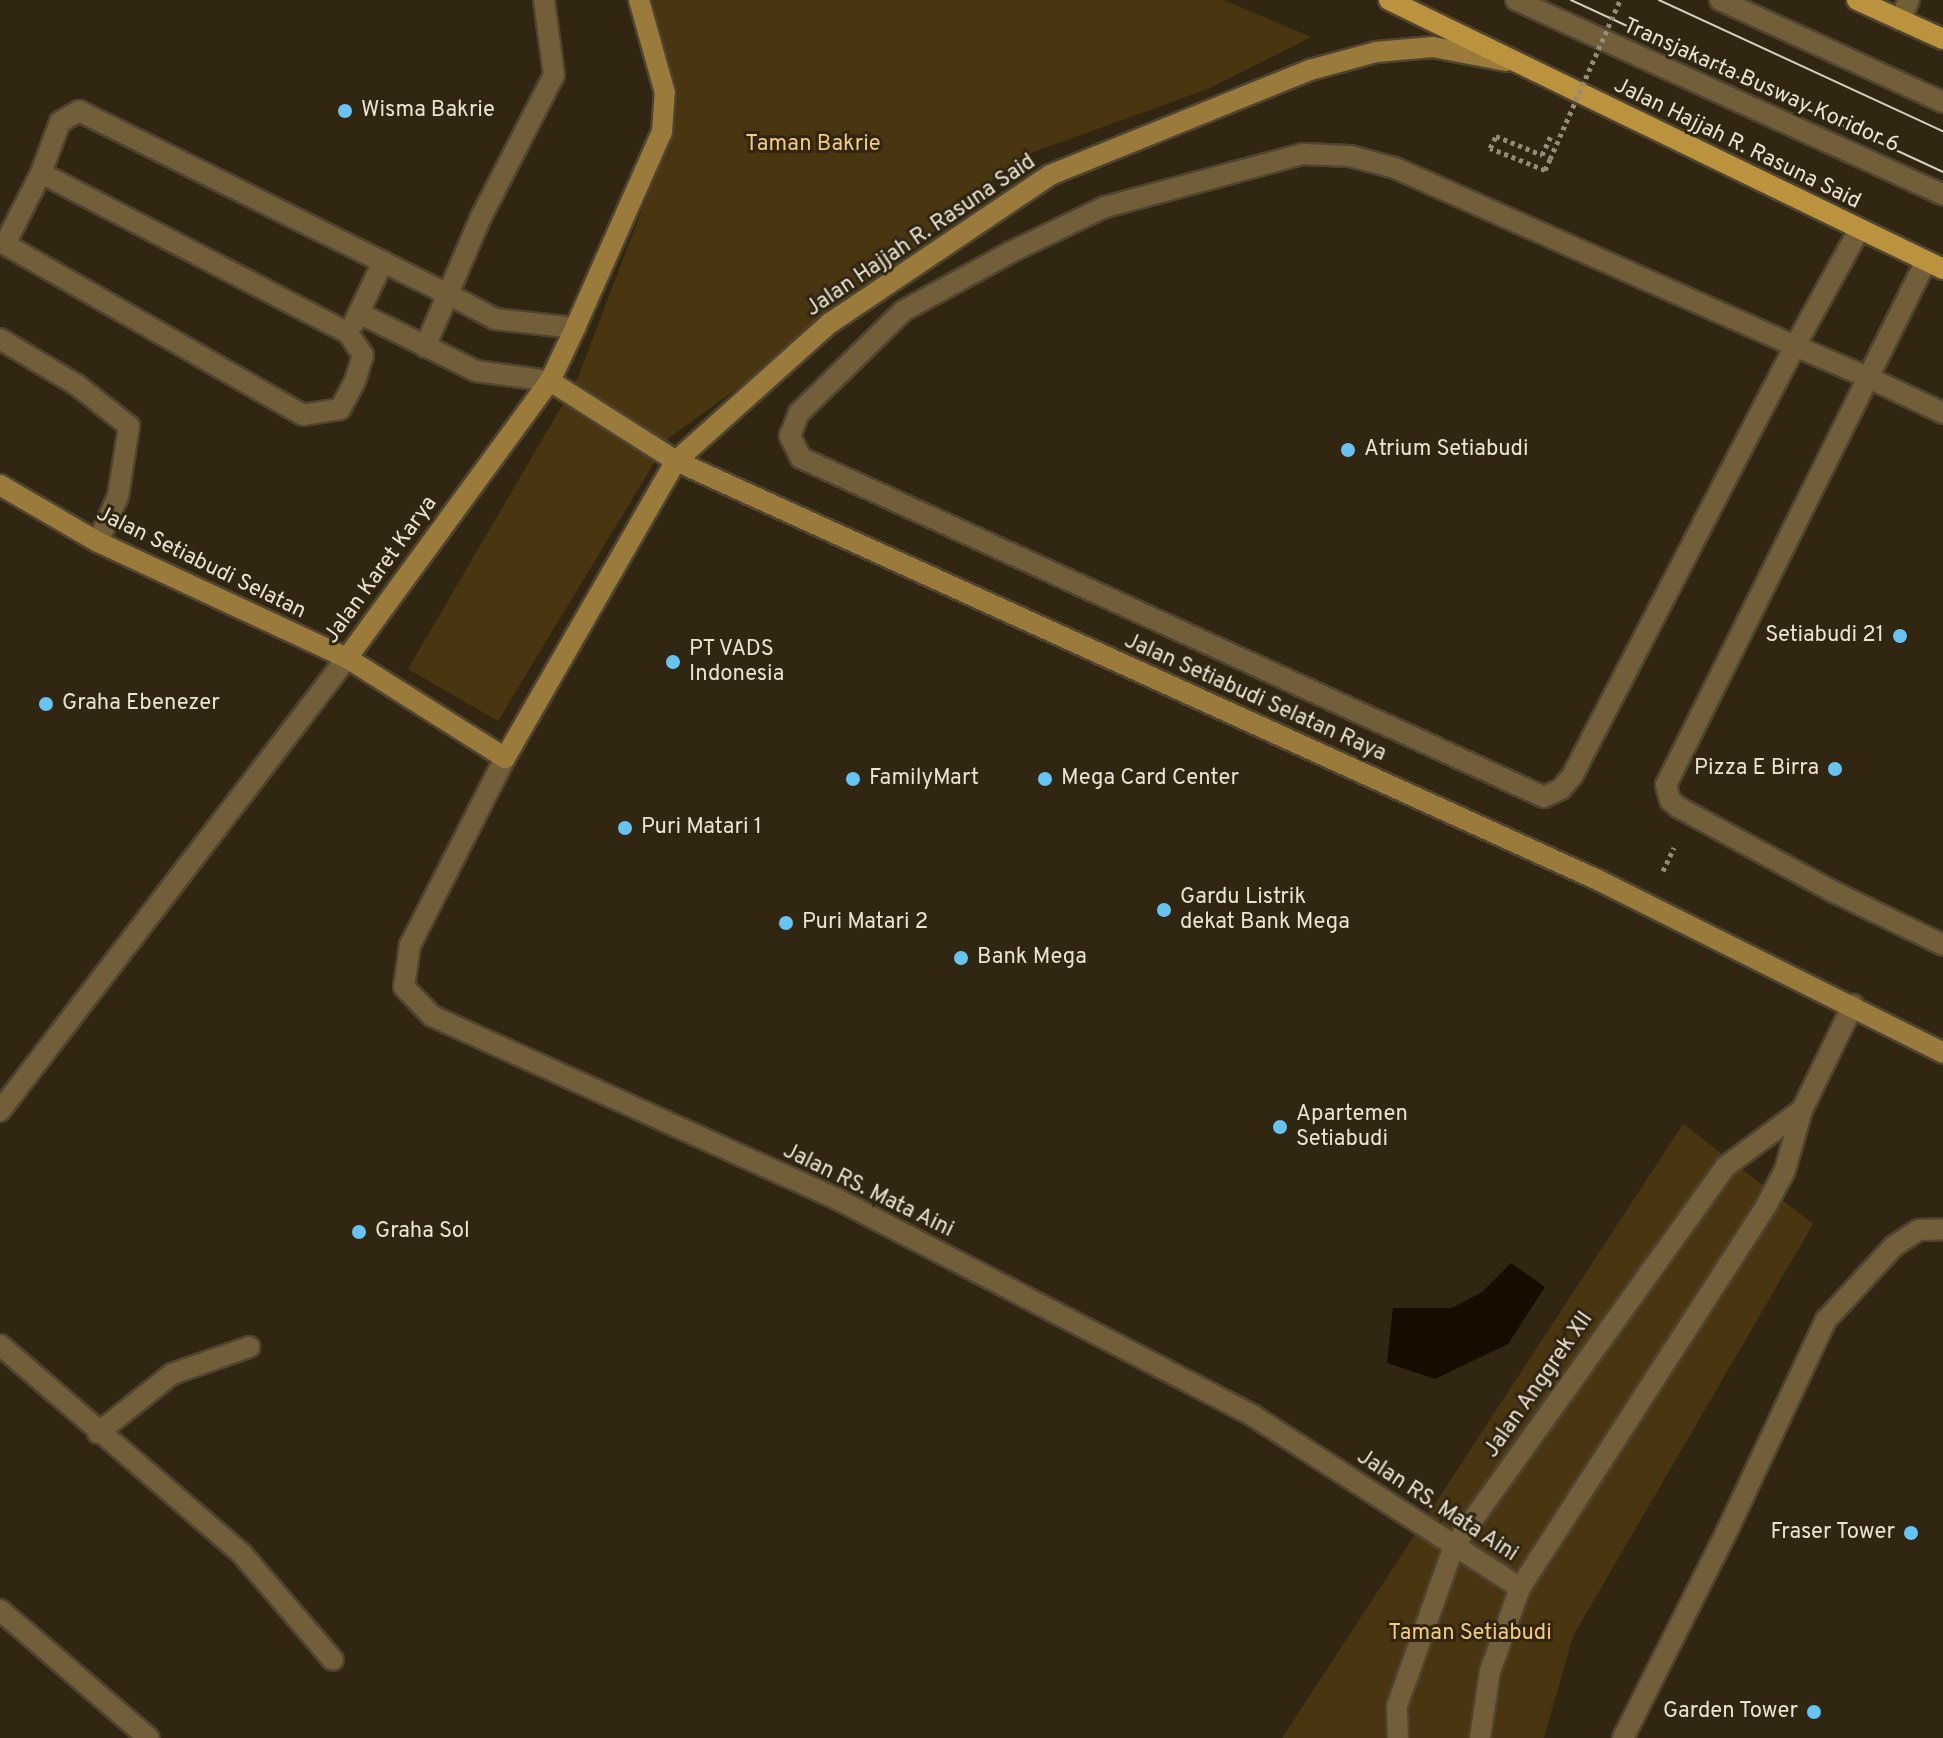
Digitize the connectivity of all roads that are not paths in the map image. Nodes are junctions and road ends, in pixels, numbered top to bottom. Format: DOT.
graph roads {
  1 [pos="544,0"];
  2 [pos="639,0"];
  3 [pos="1389,0"];
  4 [pos="1516,0"];
  5 [pos="1720,0"];
  6 [pos="1857,0"];
  7 [pos="1909,0"];
  8 [pos="1900,20"];
  9 [pos="1943,39"];
  10 [pos="1510,61"];
  11 [pos="1943,102"];
  12 [pos="41,173"];
  13 [pos="1943,195"];
  14 [pos="1859,230"];
  15 [pos="3,247"];
  16 [pos="383,262"];
  17 [pos="1935,265"];
  18 [pos="448,294"];
  19 [pos="359,313"];
  20 [pos="575,328"];
  21 [pos="348,333"];
  22 [pos="0,339"];
  23 [pos="1795,346"];
  24 [pos="425,347"];
  25 [pos="1867,377"];
  26 [pos="550,381"];
  27 [pos="1943,413"];
  28 [pos="676,461"];
  29 [pos="0,485"];
  30 [pos="98,542"];
  31 [pos="347,658"];
  32 [pos="505,758"];
  33 [pos="1943,945"];
  34 [pos="1853,1005"];
  35 [pos="1943,1053"];
  36 [pos="1802,1110"];
  37 [pos="0,1111"];
  38 [pos="1943,1229"];
  39 [pos="0,1345"];
  40 [pos="249,1347"];
  41 [pos="98,1433"];
  42 [pos="1454,1546"];
  43 [pos="1520,1588"];
  44 [pos="0,1610"];
  45 [pos="333,1660"];
  46 [pos="149,1738"];
  47 [pos="1398,1738"];
  48 [pos="1480,1738"];
  49 [pos="1623,1738"];
  1 -- 18 [label="street"];
  2 -- 20 [label="street, Jalan Karet Karya"];
  3 -- 10 [label="main road, Jalan Hajjah R. Rasuna Said"];
  4 -- 13 [label="street, Transjakarta Busway Koridor 6"];
  5 -- 11 [label="street"];
  6 -- 8 [label="main road"];
  7 -- 8 [label="street"];
  8 -- 9 [label="main road"];
  10 -- 14 [label="main road, Jalan Hajjah R. Rasuna Said"];
  10 -- 28 [label="street, Jalan Hajjah R. Rasuna Said"];
  12 -- 15 [label="street"];
  12 -- 16 [label="street"];
  12 -- 21 [label="street"];
  14 -- 17 [label="main road, Jalan Hajjah R. Rasuna Said"];
  14 -- 23 [label="street"];
  15 -- 21 [label="street"];
  16 -- 18 [label="street"];
  16 -- 19 [label="street"];
  17 -- 25 [label="street"];
  18 -- 20 [label="street"];
  18 -- 24 [label="street"];
  19 -- 21 [label="street"];
  19 -- 24 [label="street"];
  20 -- 26 [label="street, Jalan Karet Karya"];
  22 -- 30 [label="street"];
  23 -- 23 [label="street"];
  23 -- 25 [label="street"];
  24 -- 26 [label="street"];
  25 -- 27 [label="street"];
  25 -- 33 [label="street"];
  26 -- 28 [label="street, Jalan Setiabudi Selatan Raya"];
  26 -- 31 [label="street, Jalan Karet Karya"];
  28 -- 32 [label="street, Jalan Hajjah R. Rasuna Said"];
  28 -- 34 [label="street, Jalan Setiabudi Selatan Raya"];
  29 -- 30 [label="street, Jalan Setiabudi Selatan"];
  30 -- 31 [label="street, Jalan Setiabudi Selatan"];
  31 -- 32 [label="street, Jalan Setiabudi Selatan"];
  31 -- 37 [label="street, Jalan Karet Karya"];
  32 -- 42 [label="street, Jalan RS. Mata Aini"];
  34 -- 35 [label="street, Jalan Setiabudi Selatan Raya"];
  34 -- 36 [label="street, Jalan Anggrek XII"];
  36 -- 42 [label="street, Jalan Anggrek XII"];
  36 -- 43 [label="street, Jalan Anggrek XII"];
  38 -- 49 [label="street"];
  39 -- 41 [label="street"];
  40 -- 41 [label="street"];
  41 -- 45 [label="street"];
  42 -- 43 [label="street, Jalan RS. Mata Aini"];
  42 -- 47 [label="street, Jalan Anggrek XII"];
  43 -- 48 [label="street, Jalan Anggrek XII"];
  44 -- 46 [label="street"];
}
